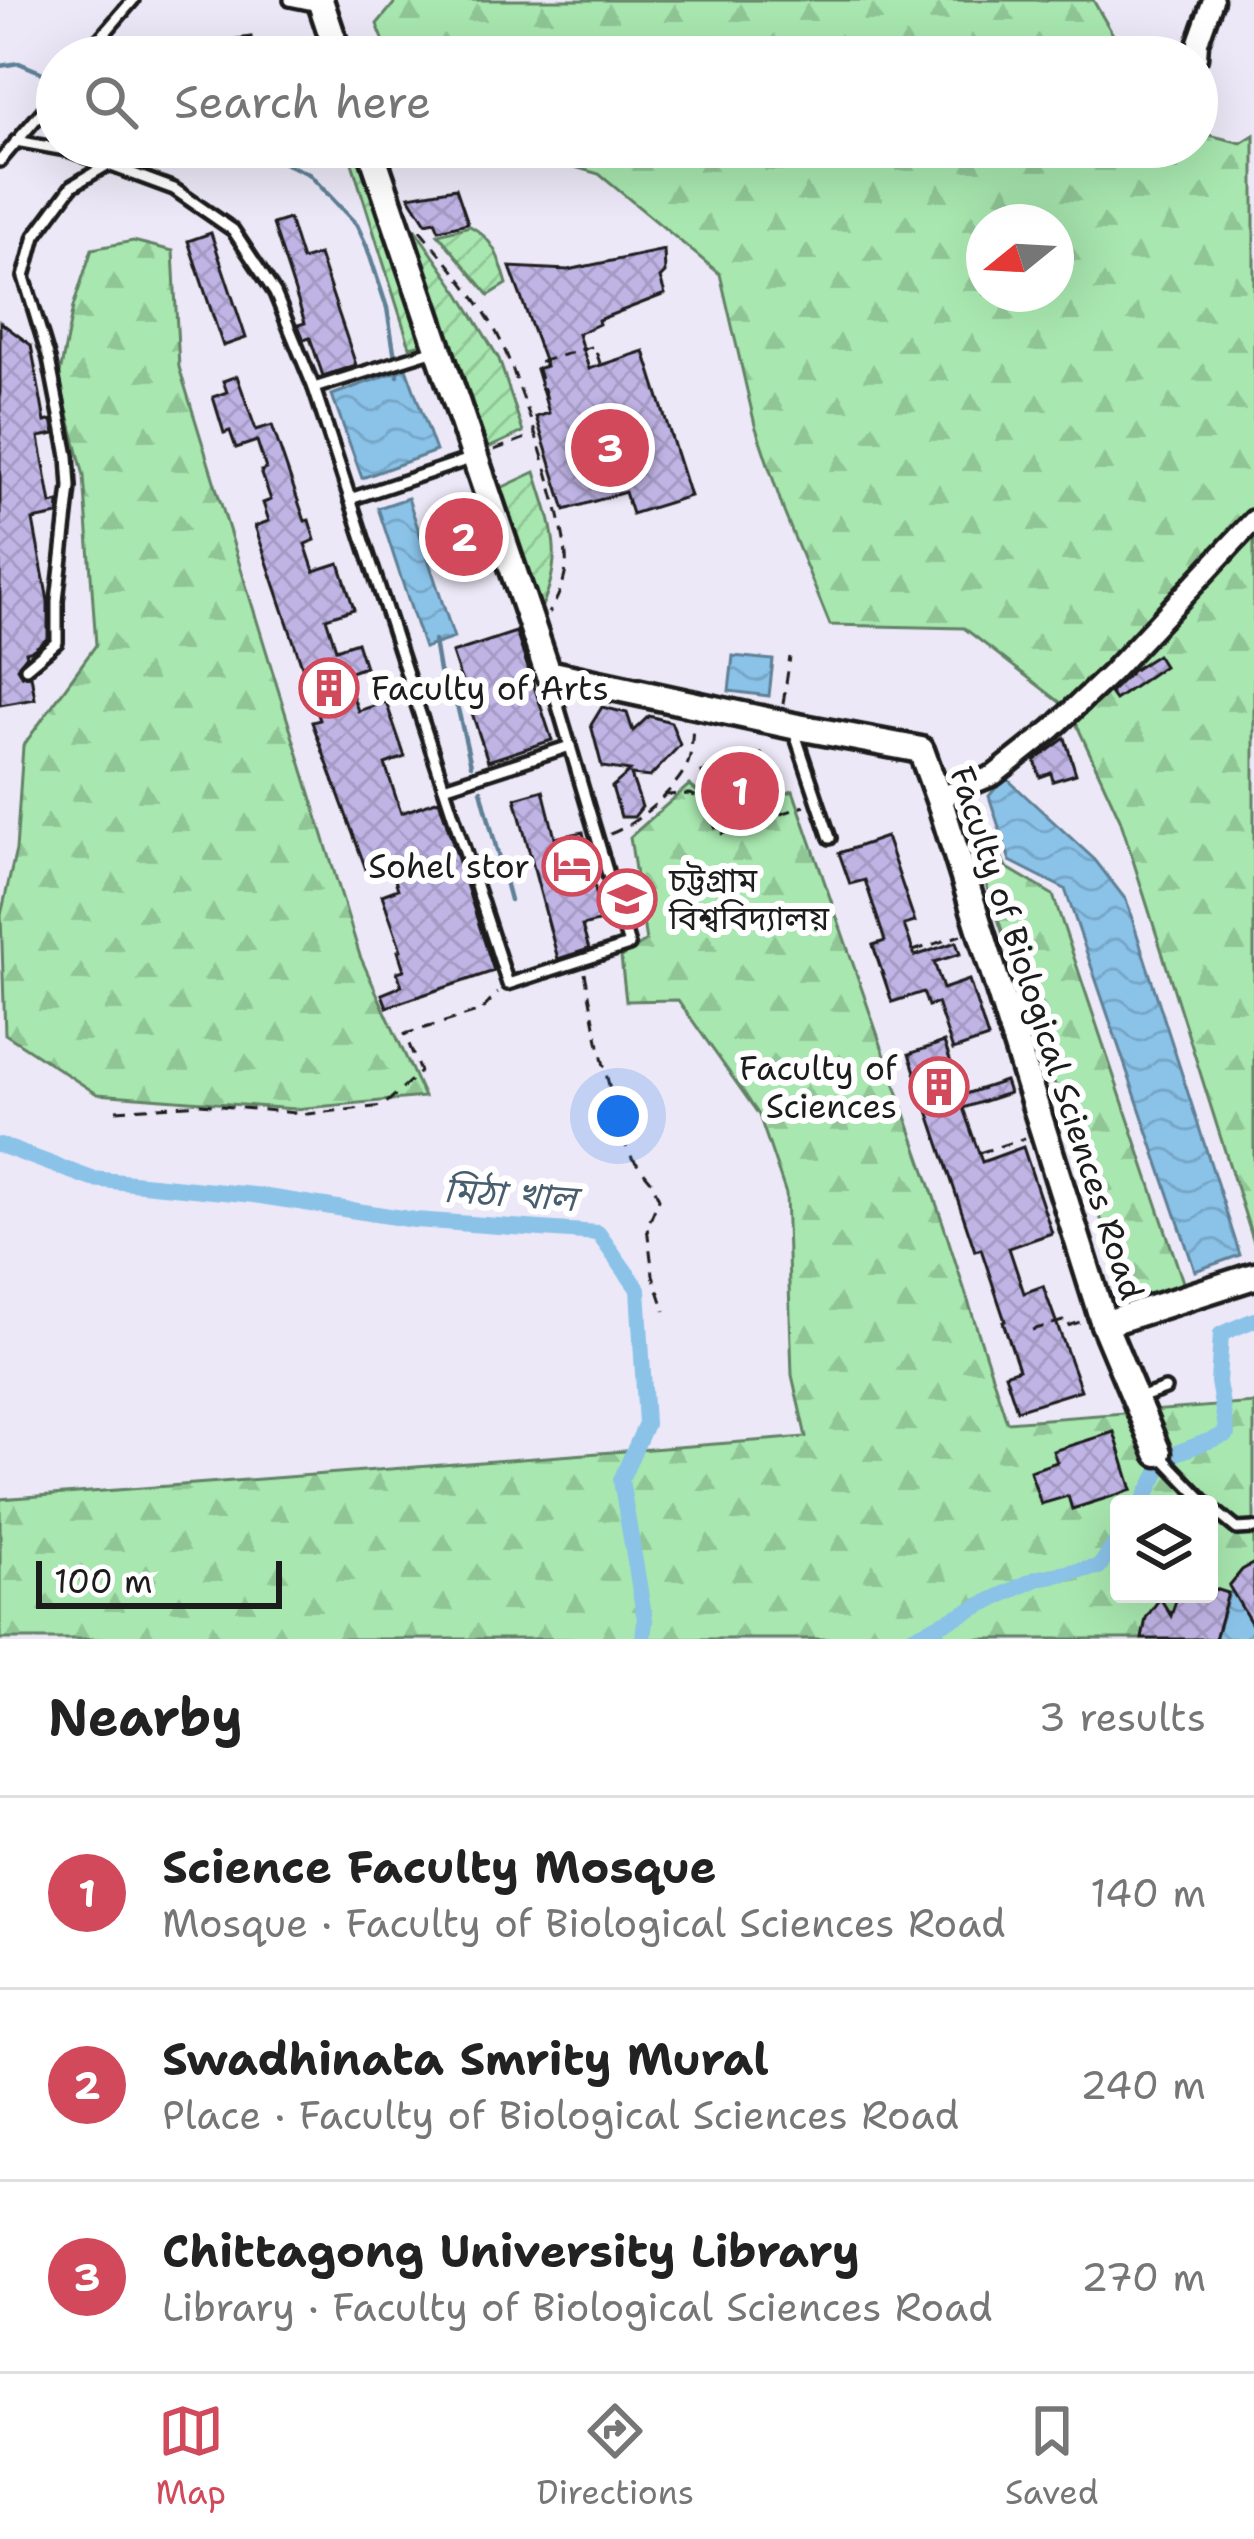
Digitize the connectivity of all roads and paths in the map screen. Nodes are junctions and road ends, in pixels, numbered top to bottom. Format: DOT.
graph roads {
  1 [pos="133,0"];
  2 [pos="290,0"];
  3 [pos="1213,0"];
  4 [pos="323,2"];
  5 [pos="102,36"];
  6 [pos="333,36"];
  7 [pos="1200,36"];
  8 [pos="36,118"];
  9 [pos="16,141"];
  10 [pos="36,145"];
  11 [pos="0,161"];
  12 [pos="103,168"];
  13 [pos="116,168"];
  14 [pos="377,168"];
  15 [pos="410,218"];
  16 [pos="438,350"];
  17 [pos="601,366"];
  18 [pos="314,388"];
  19 [pos="547,399"];
  20 [pos="534,435"];
  21 [pos="475,457"];
  22 [pos="350,499"];
  23 [pos="1254,520"];
  24 [pos="536,635"];
  25 [pos="790,657"];
  26 [pos="26,668"];
  27 [pos="548,673"];
  28 [pos="695,705"];
  29 [pos="786,725"];
  30 [pos="570,746"];
  31 [pos="444,788"];
  32 [pos="663,795"];
  33 [pos="938,798"];
  34 [pos="818,802"];
  35 [pos="830,838"];
  36 [pos="597,839"];
  37 [pos="980,929"];
  38 [pos="913,951"];
  39 [pos="584,959"];
  40 [pos="508,984"];
  41 [pos="116,1110"];
  42 [pos="1044,1132"];
  43 [pos="979,1153"];
  44 [pos="1254,1276"];
  45 [pos="665,1311"];
  46 [pos="1103,1320"];
  47 [pos="1032,1330"];
  48 [pos="1165,1389"];
  49 [pos="1136,1400"];
  50 [pos="1158,1453"];
  51 [pos="1197,1495"];
  52 [pos="1218,1516"];
  53 [pos="1254,1528"];
  1 -- 5 [label="lane"];
  2 -- 4 [label="lane"];
  3 -- 7 [label="street"];
  4 -- 6 [label="street"];
  8 -- 9 [label="lane"];
  9 -- 10 [label="lane"];
  9 -- 11 [label="lane"];
  12 -- 26 [label="lane"];
  13 -- 18 [label="lane"];
  14 -- 16 [label="street"];
  15 -- 20 [label="path"];
  16 -- 18 [label="lane"];
  16 -- 21 [label="street"];
  17 -- 19 [label="path"];
  18 -- 22 [label="lane"];
  20 -- 21 [label="path"];
  20 -- 24 [label="path"];
  21 -- 22 [label="lane"];
  21 -- 24 [label="street"];
  22 -- 31 [label="lane"];
  23 -- 33 [label="street"];
  24 -- 27 [label="street"];
  25 -- 29 [label="path"];
  27 -- 28 [label="street, Faculty of Biological Sciences Road"];
  27 -- 30 [label="lane"];
  28 -- 29 [label="street, Faculty of Biological Sciences Road"];
  28 -- 32 [label="path"];
  29 -- 33 [label="street, Faculty of Biological Sciences Road"];
  29 -- 34 [label="lane"];
  30 -- 31 [label="lane"];
  30 -- 36 [label="lane"];
  31 -- 40 [label="lane"];
  32 -- 34 [label="path"];
  32 -- 36 [label="path"];
  33 -- 37 [label="street, Faculty of Biological Sciences Road"];
  34 -- 35 [label="lane"];
  36 -- 39 [label="lane"];
  37 -- 38 [label="path"];
  37 -- 42 [label="street, Faculty of Biological Sciences Road"];
  39 -- 40 [label="lane"];
  39 -- 45 [label="path"];
  40 -- 41 [label="path"];
  42 -- 43 [label="path"];
  42 -- 46 [label="street, Faculty of Biological Sciences Road"];
  44 -- 46 [label="street, Faculty of Biological Sciences Road"];
  46 -- 47 [label="path"];
  46 -- 49 [label="street"];
  48 -- 49 [label="lane"];
  49 -- 50 [label="street"];
  50 -- 51 [label="lane"];
  52 -- 53 [label="lane"];
}
